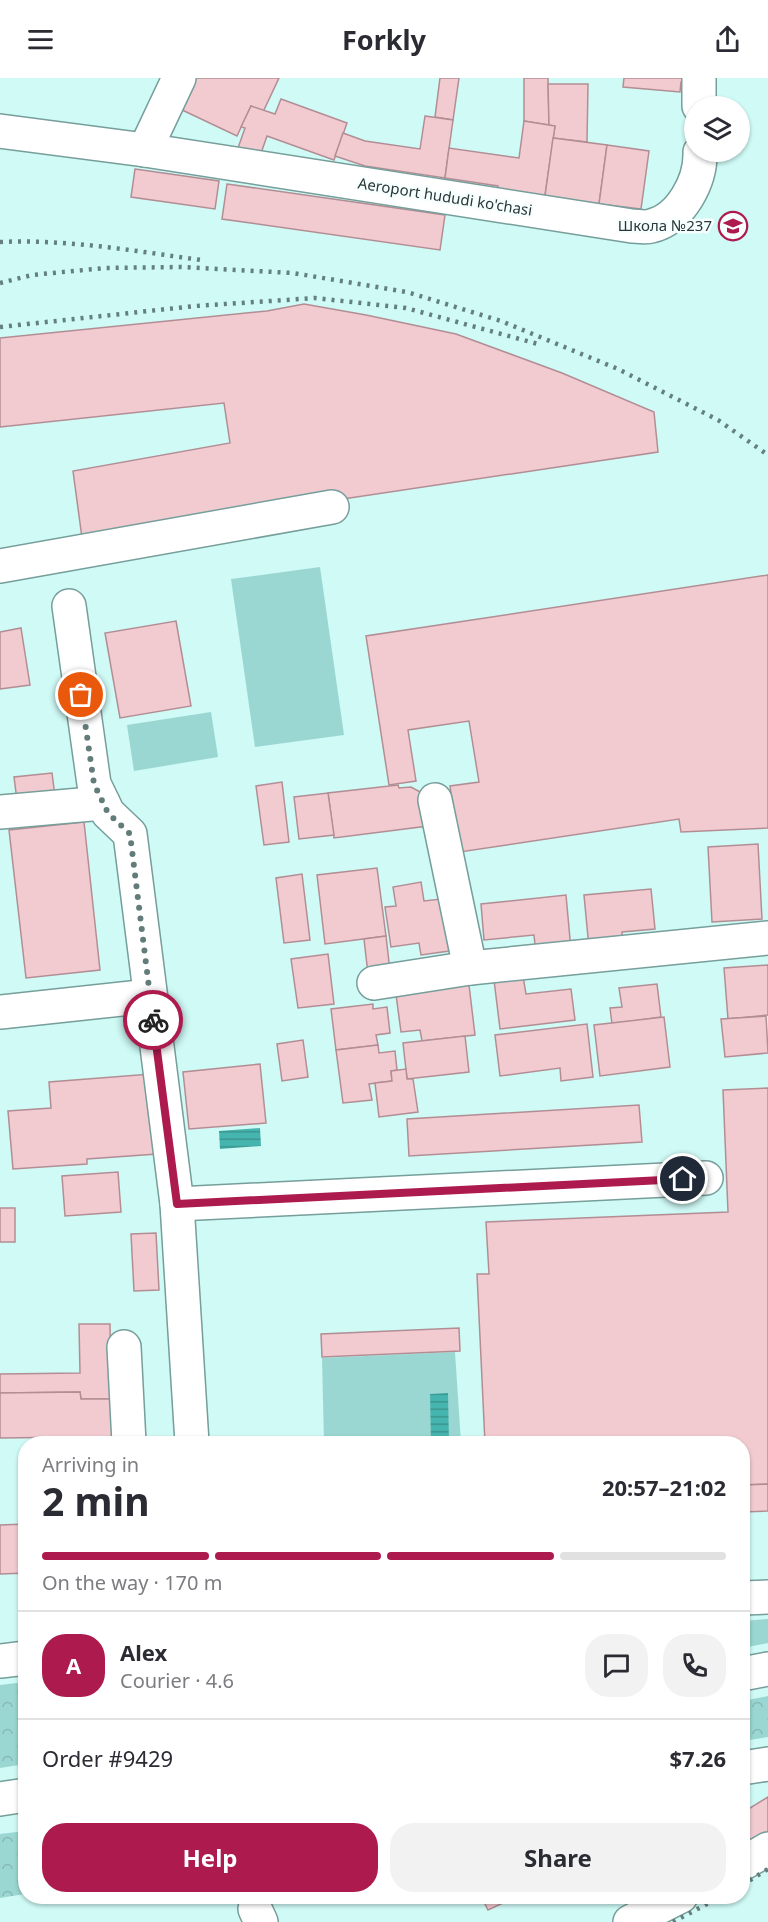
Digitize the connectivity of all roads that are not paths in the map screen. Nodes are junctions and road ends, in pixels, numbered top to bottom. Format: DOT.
graph roads {
  1 [pos="179,78"];
  2 [pos="699,78"];
  3 [pos="699,96"];
  4 [pos="0,131"];
  5 [pos="145,150"];
  6 [pos="699,162"];
  7 [pos="332,507"];
  8 [pos="0,567"];
  9 [pos="69,606"];
  10 [pos="435,800"];
  11 [pos="103,803"];
  12 [pos="0,812"];
  13 [pos="768,938"];
  14 [pos="470,968"];
  15 [pos="374,983"];
  16 [pos="150,996"];
  17 [pos="0,1012"];
  18 [pos="706,1178"];
  19 [pos="177,1204"];
  20 [pos="124,1347"];
  21 [pos="129,1436"];
  22 [pos="192,1436"];
  23 [pos="768,1597"];
  24 [pos="750,1598"];
  25 [pos="18,1659"];
  26 [pos="0,1661"];
  27 [pos="768,1669"];
  28 [pos="750,1672"];
  29 [pos="768,1764"];
  30 [pos="750,1767"];
  31 [pos="18,1796"];
  32 [pos="0,1799"];
  33 [pos="768,1849"];
  34 [pos="750,1859"];
  35 [pos="665,1904"];
  36 [pos="630,1922"];
  1 -- 5 [label="street"];
  2 -- 3 [label="street"];
  4 -- 5 [label="street, Aeroport hududi ko'chasi"];
  5 -- 6 [label="street, Aeroport hududi ko'chasi"];
  7 -- 8 [label="street"];
  9 -- 11 [label="street"];
  10 -- 14 [label="street"];
  11 -- 12 [label="street"];
  11 -- 16 [label="street"];
  13 -- 14 [label="street"];
  14 -- 15 [label="street"];
  16 -- 17 [label="street"];
  16 -- 19 [label="street"];
  18 -- 19 [label="street"];
  19 -- 22 [label="street"];
  20 -- 21 [label="street"];
  23 -- 24 [label="street"];
  25 -- 26 [label="street"];
  27 -- 28 [label="street"];
  29 -- 30 [label="street"];
  31 -- 32 [label="street"];
  33 -- 34 [label="street"];
  35 -- 36 [label="street"];
}
